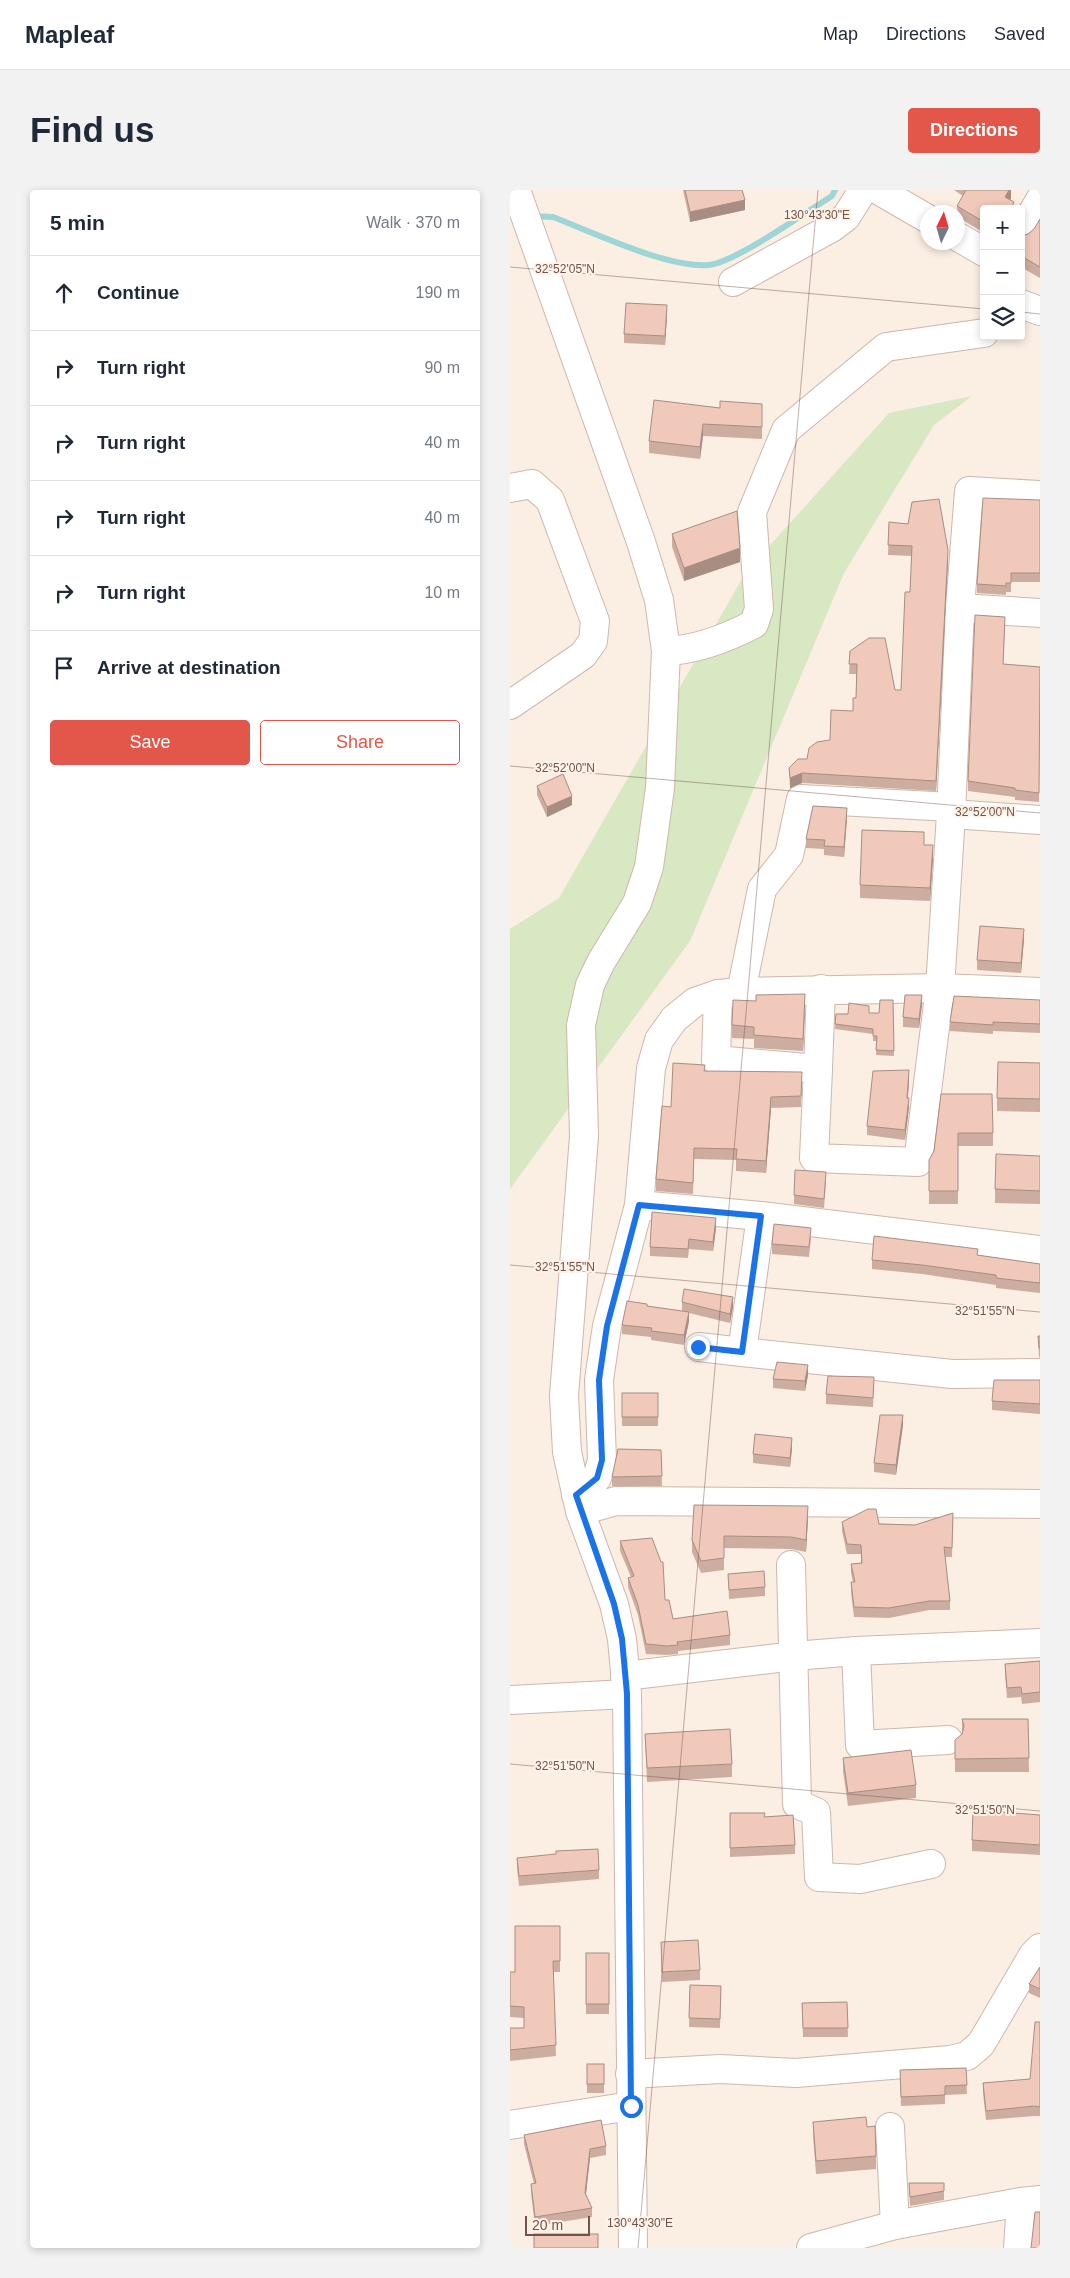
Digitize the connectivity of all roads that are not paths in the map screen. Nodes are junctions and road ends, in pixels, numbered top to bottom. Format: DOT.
graph roads {
  1 [pos="516,190"];
  2 [pos="862,190"];
  3 [pos="878,190"];
  4 [pos="1040,200"];
  5 [pos="920,214"];
  6 [pos="1025,225"];
  7 [pos="965,241"];
  8 [pos="981,250"];
  9 [pos="732,282"];
  10 [pos="1025,305"];
  11 [pos="1040,311"];
  12 [pos="980,334"];
  13 [pos="510,488"];
  14 [pos="1040,495"];
  15 [pos="960,608"];
  16 [pos="1040,613"];
  17 [pos="666,651"];
  18 [pos="510,705"];
  19 [pos="951,811"];
  20 [pos="1040,820"];
  21 [pos="940,988"];
  22 [pos="821,989"];
  23 [pos="1040,992"];
  24 [pos="730,993"];
  25 [pos="818,1069"];
  26 [pos="639,1205"];
  27 [pos="761,1216"];
  28 [pos="1040,1250"];
  29 [pos="698,1347"];
  30 [pos="742,1352"];
  31 [pos="1040,1372"];
  32 [pos="578,1503"];
  33 [pos="1040,1504"];
  34 [pos="791,1565"];
  35 [pos="1040,1642"];
  36 [pos="856,1651"];
  37 [pos="794,1656"];
  38 [pos="626,1685"];
  39 [pos="510,1700"];
  40 [pos="948,1740"];
  41 [pos="931,1864"];
  42 [pos="1040,1948"];
  43 [pos="630,2074"];
  44 [pos="631,2106"];
  45 [pos="510,2125"];
  46 [pos="890,2127"];
  47 [pos="1030,2201"];
  48 [pos="894,2225"];
  49 [pos="633,2248"];
  50 [pos="811,2248"];
  51 [pos="1018,2248"];
  1 -- 17 [label="street"];
  2 -- 9 [label="street"];
  3 -- 5 [label="street"];
  4 -- 6 [label="street"];
  7 -- 8 [label="street"];
  10 -- 11 [label="street"];
  12 -- 17 [label="street"];
  13 -- 18 [label="street"];
  14 -- 15 [label="street"];
  15 -- 16 [label="street"];
  15 -- 19 [label="street"];
  17 -- 32 [label="street"];
  19 -- 20 [label="street"];
  19 -- 21 [label="street"];
  19 -- 24 [label="street"];
  21 -- 22 [label="street"];
  21 -- 23 [label="street"];
  21 -- 25 [label="street"];
  22 -- 24 [label="street"];
  22 -- 25 [label="street"];
  24 -- 25 [label="street"];
  24 -- 26 [label="street"];
  26 -- 27 [label="street"];
  26 -- 32 [label="street"];
  27 -- 28 [label="street"];
  27 -- 30 [label="street"];
  29 -- 30 [label="street"];
  30 -- 31 [label="street"];
  32 -- 33 [label="street"];
  32 -- 38 [label="street"];
  34 -- 37 [label="street"];
  35 -- 36 [label="street"];
  36 -- 37 [label="street"];
  36 -- 40 [label="street"];
  37 -- 38 [label="street"];
  37 -- 41 [label="street"];
  38 -- 39 [label="street"];
  38 -- 43 [label="street"];
  42 -- 43 [label="street"];
  43 -- 44 [label="street"];
  44 -- 45 [label="street"];
  44 -- 49 [label="street"];
  46 -- 48 [label="street"];
  47 -- 48 [label="street"];
  47 -- 51 [label="street"];
  48 -- 50 [label="street"];
}
